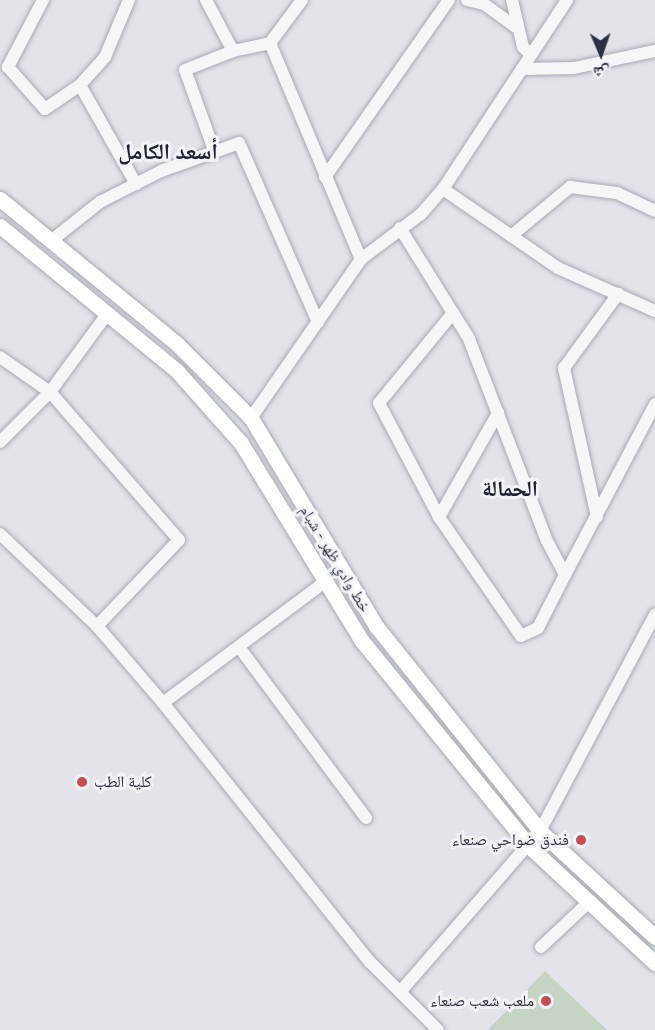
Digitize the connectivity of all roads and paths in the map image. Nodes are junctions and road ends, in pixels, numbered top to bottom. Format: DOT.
graph roads {
  1 [pos="43,0"];
  2 [pos="129,0"];
  3 [pos="206,0"];
  4 [pos="302,0"];
  5 [pos="449,0"];
  6 [pos="467,0"];
  7 [pos="512,0"];
  8 [pos="567,0"];
  9 [pos="516,27"];
  10 [pos="270,44"];
  11 [pos="233,51"];
  12 [pos="655,51"];
  13 [pos="530,54"];
  14 [pos="522,69"];
  15 [pos="80,85"];
  16 [pos="214,150"];
  17 [pos="326,177"];
  18 [pos="136,184"];
  19 [pos="443,189"];
  20 [pos="0,199"];
  21 [pos="655,211"];
  22 [pos="0,226"];
  23 [pos="400,228"];
  24 [pos="511,236"];
  25 [pos="51,241"];
  26 [pos="361,259"];
  27 [pos="618,294"];
  28 [pos="655,311"];
  29 [pos="453,313"];
  30 [pos="107,314"];
  31 [pos="318,322"];
  32 [pos="0,357"];
  33 [pos="50,392"];
  34 [pos="654,407"];
  35 [pos="498,413"];
  36 [pos="251,418"];
  37 [pos="0,442"];
  38 [pos="439,517"];
  39 [pos="597,517"];
  40 [pos="0,534"];
  41 [pos="565,575"];
  42 [pos="325,582"];
  43 [pos="655,615"];
  44 [pos="97,626"];
  45 [pos="239,647"];
  46 [pos="163,703"];
  47 [pos="366,818"];
  48 [pos="540,831"];
  49 [pos="529,846"];
  50 [pos="589,902"];
  51 [pos="655,937"];
  52 [pos="541,947"];
  53 [pos="655,963"];
  54 [pos="400,992"];
  55 [pos="438,1030"];
  1 -- 15 [label="street"];
  2 -- 15 [label="street"];
  3 -- 11 [label="street"];
  4 -- 10 [label="street"];
  5 -- 17 [label="street"];
  6 -- 9 [label="street"];
  7 -- 9 [label="street"];
  8 -- 13 [label="street"];
  9 -- 13 [label="street"];
  10 -- 11 [label="street"];
  10 -- 17 [label="street"];
  11 -- 16 [label="street"];
  12 -- 14 [label="street"];
  13 -- 14 [label="street"];
  14 -- 19 [label="street"];
  15 -- 18 [label="street"];
  16 -- 18 [label="street"];
  16 -- 31 [label="street"];
  17 -- 26 [label="street"];
  18 -- 25 [label="street"];
  19 -- 23 [label="street"];
  19 -- 24 [label="street"];
  20 -- 25 [label="main road, خط وادي ظهر - شبام"];
  21 -- 24 [label="street"];
  22 -- 30 [label="main road, خط وادي ظهر - شبام"];
  23 -- 26 [label="street"];
  23 -- 29 [label="street"];
  24 -- 27 [label="street"];
  25 -- 36 [label="main road, خط وادي ظهر - شبام"];
  26 -- 31 [label="street"];
  27 -- 28 [label="street"];
  27 -- 39 [label="street"];
  29 -- 35 [label="street"];
  29 -- 38 [label="street"];
  30 -- 33 [label="street"];
  30 -- 42 [label="main road, خط وادي ظهر - شبام"];
  31 -- 36 [label="street"];
  32 -- 33 [label="street"];
  33 -- 37 [label="street"];
  33 -- 44 [label="street"];
  34 -- 39 [label="street"];
  35 -- 38 [label="street"];
  35 -- 41 [label="street"];
  36 -- 48 [label="main road, خط وادي ظهر - شبام"];
  38 -- 41 [label="street"];
  39 -- 41 [label="street"];
  40 -- 44 [label="street"];
  42 -- 45 [label="street"];
  42 -- 49 [label="main road, خط وادي ظهر - شبام"];
  43 -- 48 [label="street"];
  44 -- 46 [label="street"];
  45 -- 46 [label="street"];
  45 -- 47 [label="street"];
  46 -- 54 [label="street"];
  48 -- 49 [label="street"];
  48 -- 51 [label="main road, خط وادي ظهر - شبام"];
  49 -- 50 [label="main road, خط وادي ظهر - شبام"];
  49 -- 54 [label="street"];
  50 -- 52 [label="street"];
  50 -- 53 [label="main road, خط وادي ظهر - شبام"];
  54 -- 55 [label="street"];
}
